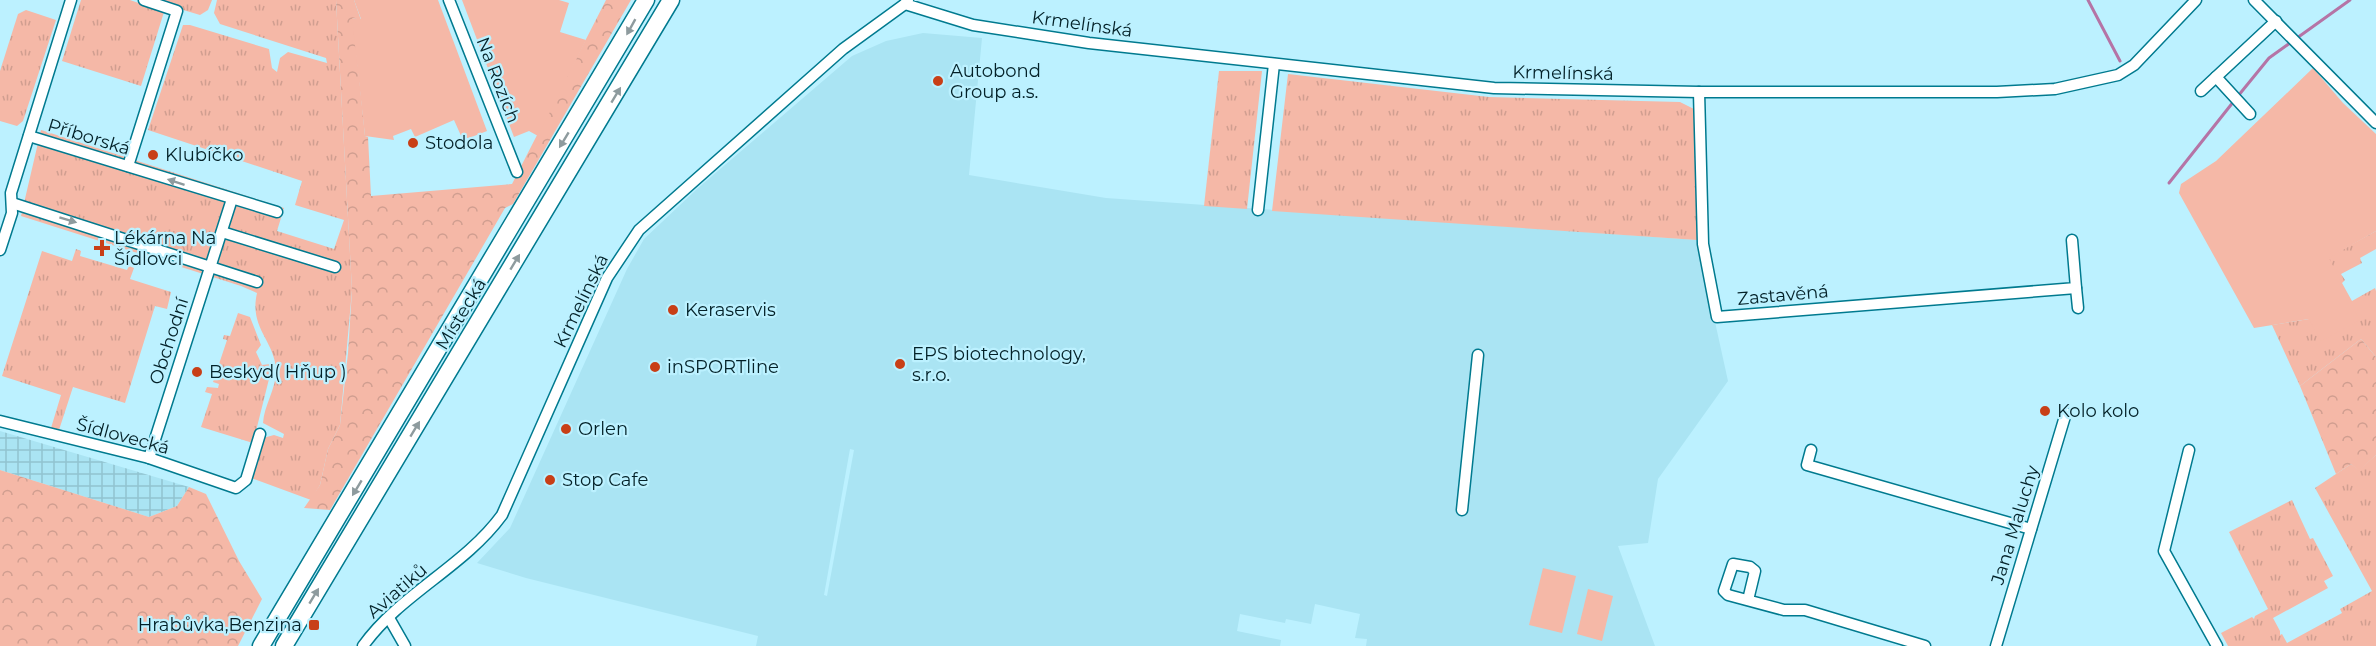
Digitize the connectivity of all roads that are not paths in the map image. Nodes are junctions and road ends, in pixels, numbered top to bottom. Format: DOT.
graph roads {
  1 [pos="71,0"];
  2 [pos="144,0"];
  3 [pos="449,0"];
  4 [pos="646,0"];
  5 [pos="671,0"];
  6 [pos="2196,0"];
  7 [pos="2254,0"];
  8 [pos="907,2"];
  9 [pos="2276,21"];
  10 [pos="1274,64"];
  11 [pos="2216,77"];
  12 [pos="1699,92"];
  13 [pos="2200,92"];
  14 [pos="2250,114"];
  15 [pos="2376,123"];
  16 [pos="29,136"];
  17 [pos="128,166"];
  18 [pos="517,172"];
  19 [pos="232,200"];
  20 [pos="12,203"];
  21 [pos="1258,210"];
  22 [pos="277,212"];
  23 [pos="222,232"];
  24 [pos="2072,240"];
  25 [pos="0,250"];
  26 [pos="210,267"];
  27 [pos="335,267"];
  28 [pos="257,282"];
  29 [pos="2076,288"];
  30 [pos="2078,308"];
  31 [pos="1478,355"];
  32 [pos="2066,413"];
  33 [pos="0,421"];
  34 [pos="260,434"];
  35 [pos="1811,450"];
  36 [pos="2189,450"];
  37 [pos="149,458"];
  38 [pos="1462,510"];
  39 [pos="2031,529"];
  40 [pos="455,564"];
  41 [pos="1748,600"];
  42 [pos="388,618"];
  43 [pos="261,646"];
  44 [pos="284,646"];
  45 [pos="363,646"];
  46 [pos="405,646"];
  47 [pos="1925,646"];
  48 [pos="1996,646"];
  49 [pos="2217,646"];
  1 -- 16 [label="street"];
  2 -- 17 [label="street"];
  3 -- 18 [label="street, Na Rozích"];
  4 -- 43 [label="highway, Místecká, one-way"];
  44 -- 5 [label="highway, Místecká, one-way"];
  6 -- 12 [label="street, Krmelínská"];
  7 -- 9 [label="street"];
  8 -- 10 [label="street, Krmelínská"];
  8 -- 40 [label="street, Krmelínská"];
  9 -- 11 [label="street"];
  9 -- 15 [label="street"];
  10 -- 12 [label="street, Krmelínská"];
  10 -- 21 [label="street"];
  11 -- 13 [label="street"];
  11 -- 14 [label="street"];
  12 -- 29 [label="street, Zastavěná"];
  16 -- 17 [label="street, Příborská"];
  16 -- 20 [label="street"];
  19 -- 17 [label="street, Příborská, one-way"];
  19 -- 22 [label="street, Příborská"];
  19 -- 23 [label="street, Obchodní"];
  20 -- 25 [label="street"];
  20 -- 26 [label="street, one-way"];
  23 -- 26 [label="street, Obchodní"];
  23 -- 27 [label="street"];
  24 -- 29 [label="street"];
  26 -- 28 [label="street"];
  26 -- 37 [label="street, Obchodní"];
  29 -- 30 [label="street"];
  31 -- 38 [label="street"];
  32 -- 39 [label="street, Jana Maluchy"];
  33 -- 37 [label="street, Šídlovecká"];
  34 -- 37 [label="street, Šídlovecká"];
  35 -- 39 [label="street"];
  36 -- 49 [label="street"];
  39 -- 48 [label="street, Jana Maluchy"];
  40 -- 42 [label="street, Aviatiků"];
  41 -- 47 [label="street"];
  42 -- 45 [label="street, Aviatiků"];
  42 -- 46 [label="street"];
}
